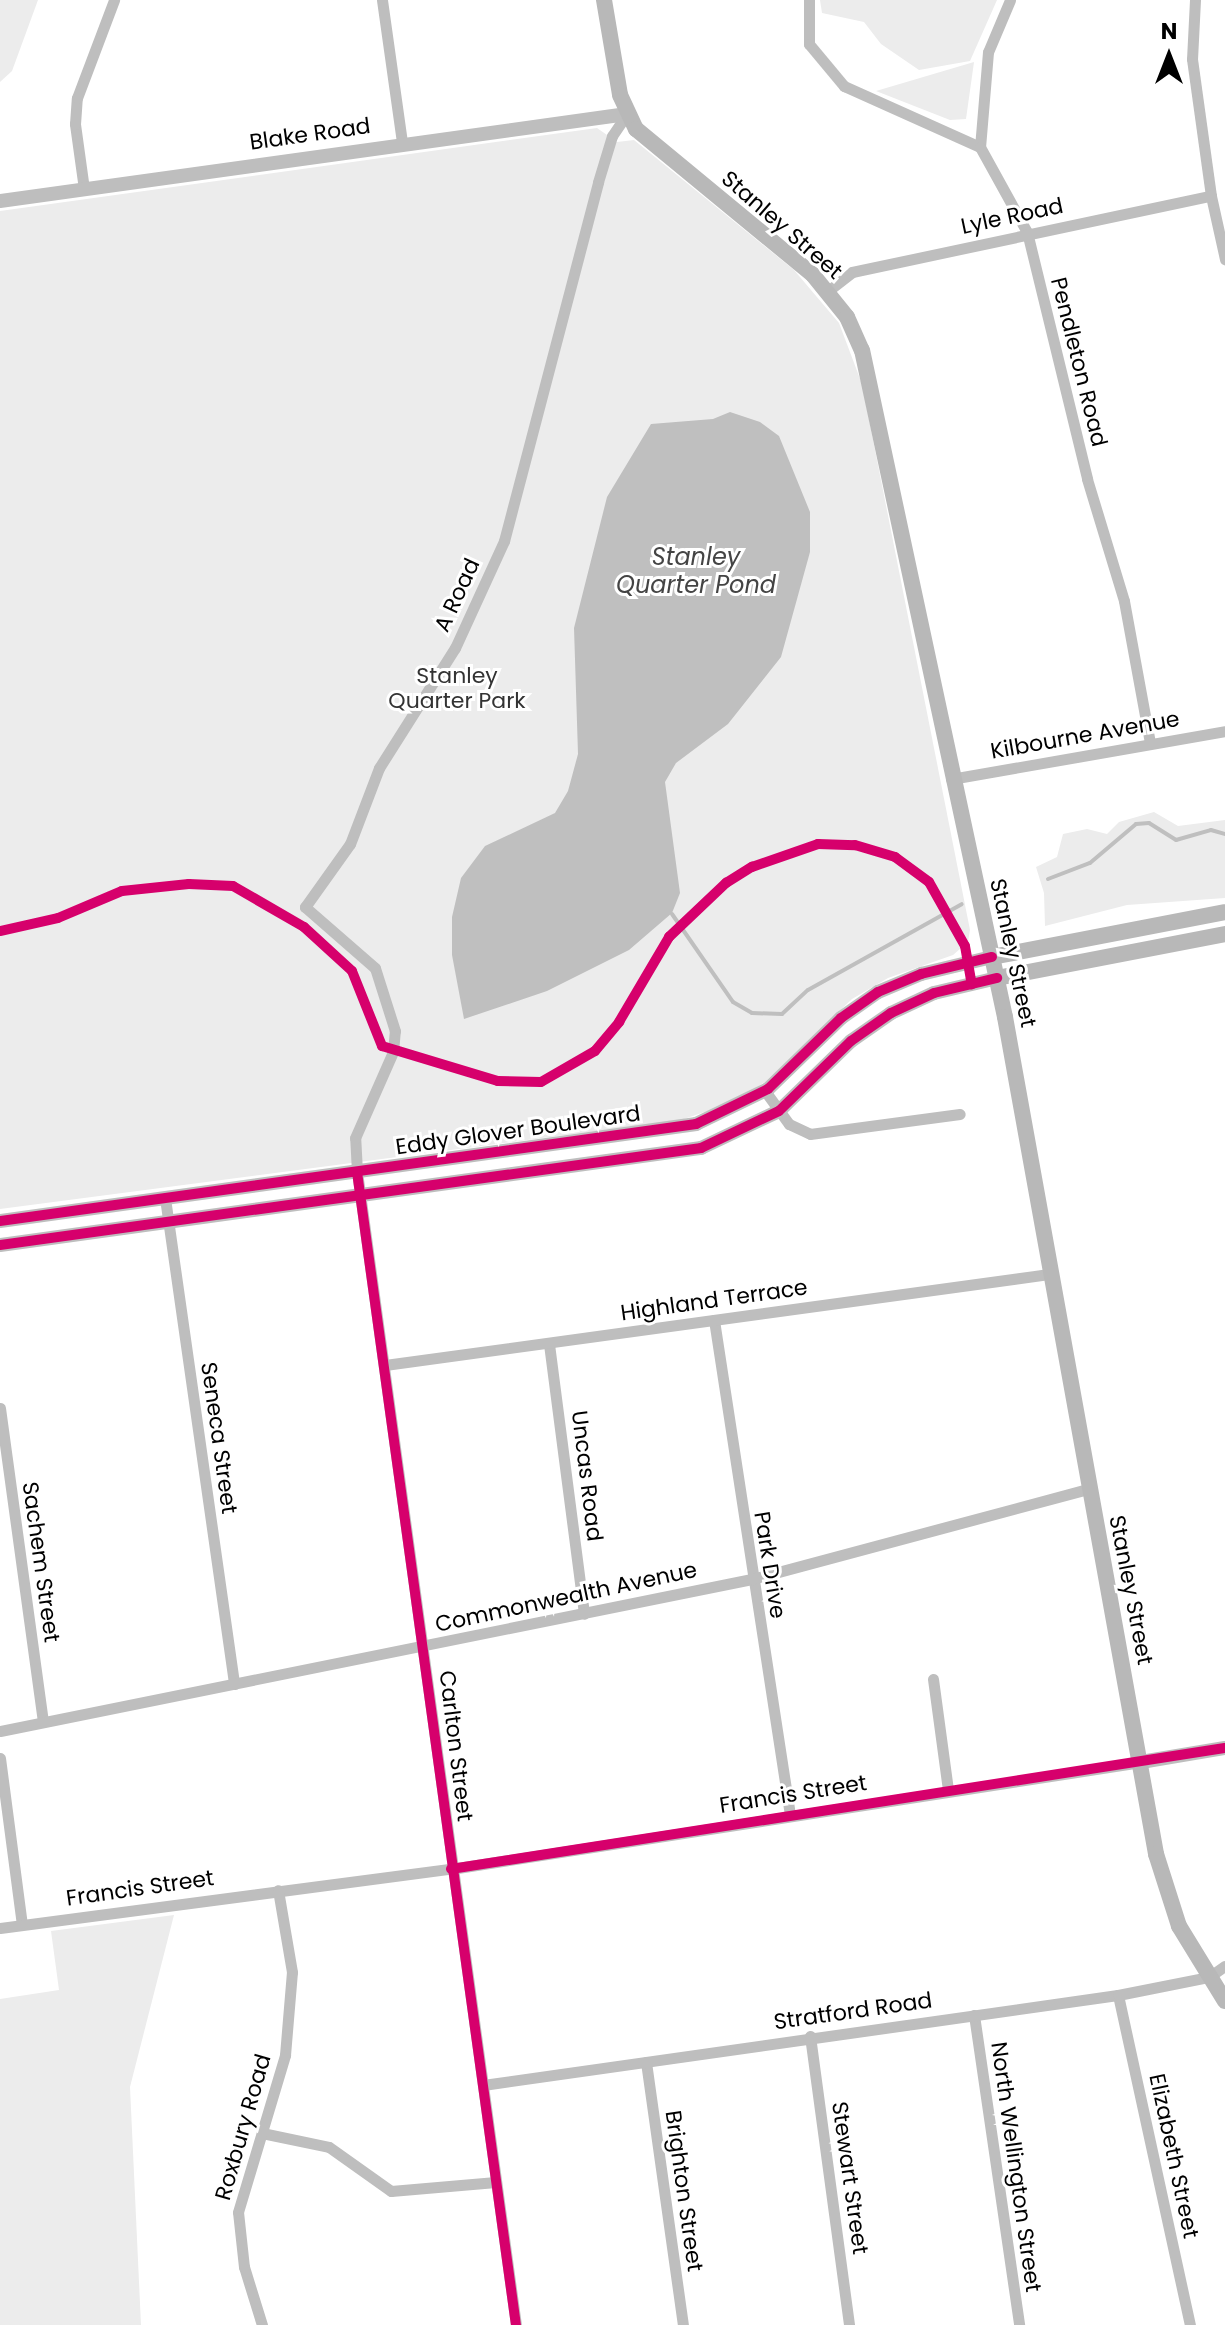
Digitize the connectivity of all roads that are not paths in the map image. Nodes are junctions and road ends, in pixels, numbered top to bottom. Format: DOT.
graph roads {
  1 [pos="114,0"];
  2 [pos="382,0"];
  3 [pos="604,0"];
  4 [pos="809,0"];
  5 [pos="1010,0"];
  6 [pos="1195,0"];
  7 [pos="627,114"];
  8 [pos="402,143"];
  9 [pos="980,147"];
  10 [pos="84,189"];
  11 [pos="1211,196"];
  12 [pos="0,201"];
  13 [pos="1027,232"];
  14 [pos="1225,259"];
  15 [pos="828,291"];
  16 [pos="1225,731"];
  17 [pos="1150,743"];
  18 [pos="951,779"];
  19 [pos="1225,912"];
  20 [pos="1225,934"];
  21 [pos="992,957"];
  22 [pos="997,978"];
  23 [pos="765,1091"];
  24 [pos="779,1111"];
  25 [pos="960,1114"];
  26 [pos="573,1143"];
  27 [pos="576,1167"];
  28 [pos="357,1172"];
  29 [pos="361,1196"];
  30 [pos="165,1198"];
  31 [pos="0,1221"];
  32 [pos="169,1223"];
  33 [pos="0,1245"];
  34 [pos="1049,1274"];
  35 [pos="714,1320"];
  36 [pos="549,1344"];
  37 [pos="385,1365"];
  38 [pos="0,1408"];
  39 [pos="1089,1489"];
  40 [pos="752,1579"];
  41 [pos="584,1614"];
  42 [pos="423,1646"];
  43 [pos="933,1679"];
  44 [pos="234,1684"];
  45 [pos="43,1721"];
  46 [pos="0,1731"];
  47 [pos="1225,1748"];
  48 [pos="0,1758"];
  49 [pos="1141,1762"];
  50 [pos="948,1790"];
  51 [pos="790,1815"];
  52 [pos="451,1869"];
  53 [pos="278,1890"];
  54 [pos="22,1924"];
  55 [pos="0,1928"];
  56 [pos="1225,1966"];
  57 [pos="1209,1977"];
  58 [pos="1118,1995"];
  59 [pos="1225,2001"];
  60 [pos="974,2015"];
  61 [pos="810,2036"];
  62 [pos="646,2062"];
  63 [pos="483,2085"];
  64 [pos="262,2133"];
  65 [pos="496,2182"];
  66 [pos="262,2325"];
  67 [pos="516,2325"];
  68 [pos="683,2325"];
  69 [pos="849,2325"];
  70 [pos="1019,2325"];
  71 [pos="1190,2325"];
  1 -- 10 [label="street"];
  2 -- 8 [label="street"];
  3 -- 7 [label="main road, Stanley Street"];
  4 -- 9 [label="street"];
  5 -- 9 [label="street"];
  6 -- 11 [label="street"];
  7 -- 8 [label="street, Blake Road"];
  7 -- 15 [label="main road, Stanley Street"];
  7 -- 28 [label="street, A Road"];
  8 -- 10 [label="street, Blake Road"];
  9 -- 13 [label="street, Pendleton Road"];
  10 -- 12 [label="street, Blake Road"];
  11 -- 13 [label="street, Lyle Road"];
  11 -- 14 [label="street"];
  13 -- 15 [label="street, Lyle Road"];
  13 -- 17 [label="street, Pendleton Road"];
  15 -- 18 [label="main road, Stanley Street"];
  16 -- 17 [label="street, Kilbourne Avenue"];
  17 -- 18 [label="street, Kilbourne Avenue"];
  18 -- 21 [label="main road, Stanley Street"];
  19 -- 21 [label="main road"];
  20 -- 22 [label="main road"];
  21 -- 22 [label="main road, Stanley Street"];
  21 -- 23 [label="street, Eddy Glover Boulevard"];
  22 -- 24 [label="street, Eddy Glover Boulevard"];
  22 -- 34 [label="main road, Stanley Street"];
  23 -- 24 [label="street"];
  23 -- 26 [label="street, Eddy Glover Boulevard"];
  24 -- 25 [label="street"];
  24 -- 27 [label="street, Eddy Glover Boulevard"];
  26 -- 27 [label="street"];
  26 -- 28 [label="street, Eddy Glover Boulevard"];
  27 -- 29 [label="street, Eddy Glover Boulevard"];
  28 -- 29 [label="street, Carlton Street"];
  28 -- 30 [label="street, Eddy Glover Boulevard"];
  29 -- 32 [label="street, Eddy Glover Boulevard"];
  29 -- 37 [label="street, Carlton Street"];
  30 -- 31 [label="street, Eddy Glover Boulevard"];
  30 -- 32 [label="street, Seneca Street"];
  32 -- 33 [label="street, Eddy Glover Boulevard"];
  32 -- 44 [label="street, Seneca Street"];
  34 -- 35 [label="street, Highland Terrace"];
  34 -- 39 [label="main road, Stanley Street"];
  35 -- 36 [label="street, Highland Terrace"];
  35 -- 40 [label="street, Park Drive"];
  36 -- 37 [label="street, Highland Terrace"];
  36 -- 41 [label="street, Uncas Road"];
  37 -- 42 [label="street, Carlton Street"];
  38 -- 45 [label="street, Sachem Street"];
  39 -- 40 [label="street, Commonwealth Avenue"];
  39 -- 49 [label="main road, Stanley Street"];
  40 -- 41 [label="street, Commonwealth Avenue"];
  40 -- 51 [label="street, Park Drive"];
  41 -- 42 [label="street, Commonwealth Avenue"];
  42 -- 44 [label="street, Commonwealth Avenue"];
  42 -- 52 [label="street, Carlton Street"];
  43 -- 50 [label="street"];
  44 -- 45 [label="street, Commonwealth Avenue"];
  45 -- 46 [label="street, Commonwealth Avenue"];
  47 -- 49 [label="street"];
  48 -- 54 [label="street"];
  49 -- 50 [label="street, Francis Street"];
  49 -- 57 [label="main road, Stanley Street"];
  50 -- 51 [label="street, Francis Street"];
  51 -- 52 [label="street, Francis Street"];
  52 -- 53 [label="street, Francis Street"];
  52 -- 63 [label="street, Carlton Street"];
  53 -- 54 [label="street, Francis Street"];
  53 -- 64 [label="street, Roxbury Road"];
  54 -- 55 [label="street, Francis Street"];
  56 -- 57 [label="street, Stratford Road"];
  57 -- 58 [label="street, Stratford Road"];
  57 -- 59 [label="main road, Stanley Street"];
  58 -- 60 [label="street, Stratford Road"];
  58 -- 71 [label="street, Elizabeth Street"];
  60 -- 61 [label="street, Stratford Road"];
  60 -- 70 [label="street, North Wellington Street"];
  61 -- 62 [label="street, Stratford Road"];
  61 -- 69 [label="street, Stewart Street"];
  62 -- 63 [label="street, Stratford Road"];
  62 -- 68 [label="street, Brighton Street"];
  63 -- 65 [label="street, Carlton Street"];
  64 -- 65 [label="street"];
  64 -- 66 [label="street, Roxbury Road"];
  65 -- 67 [label="street, Carlton Street"];
}
